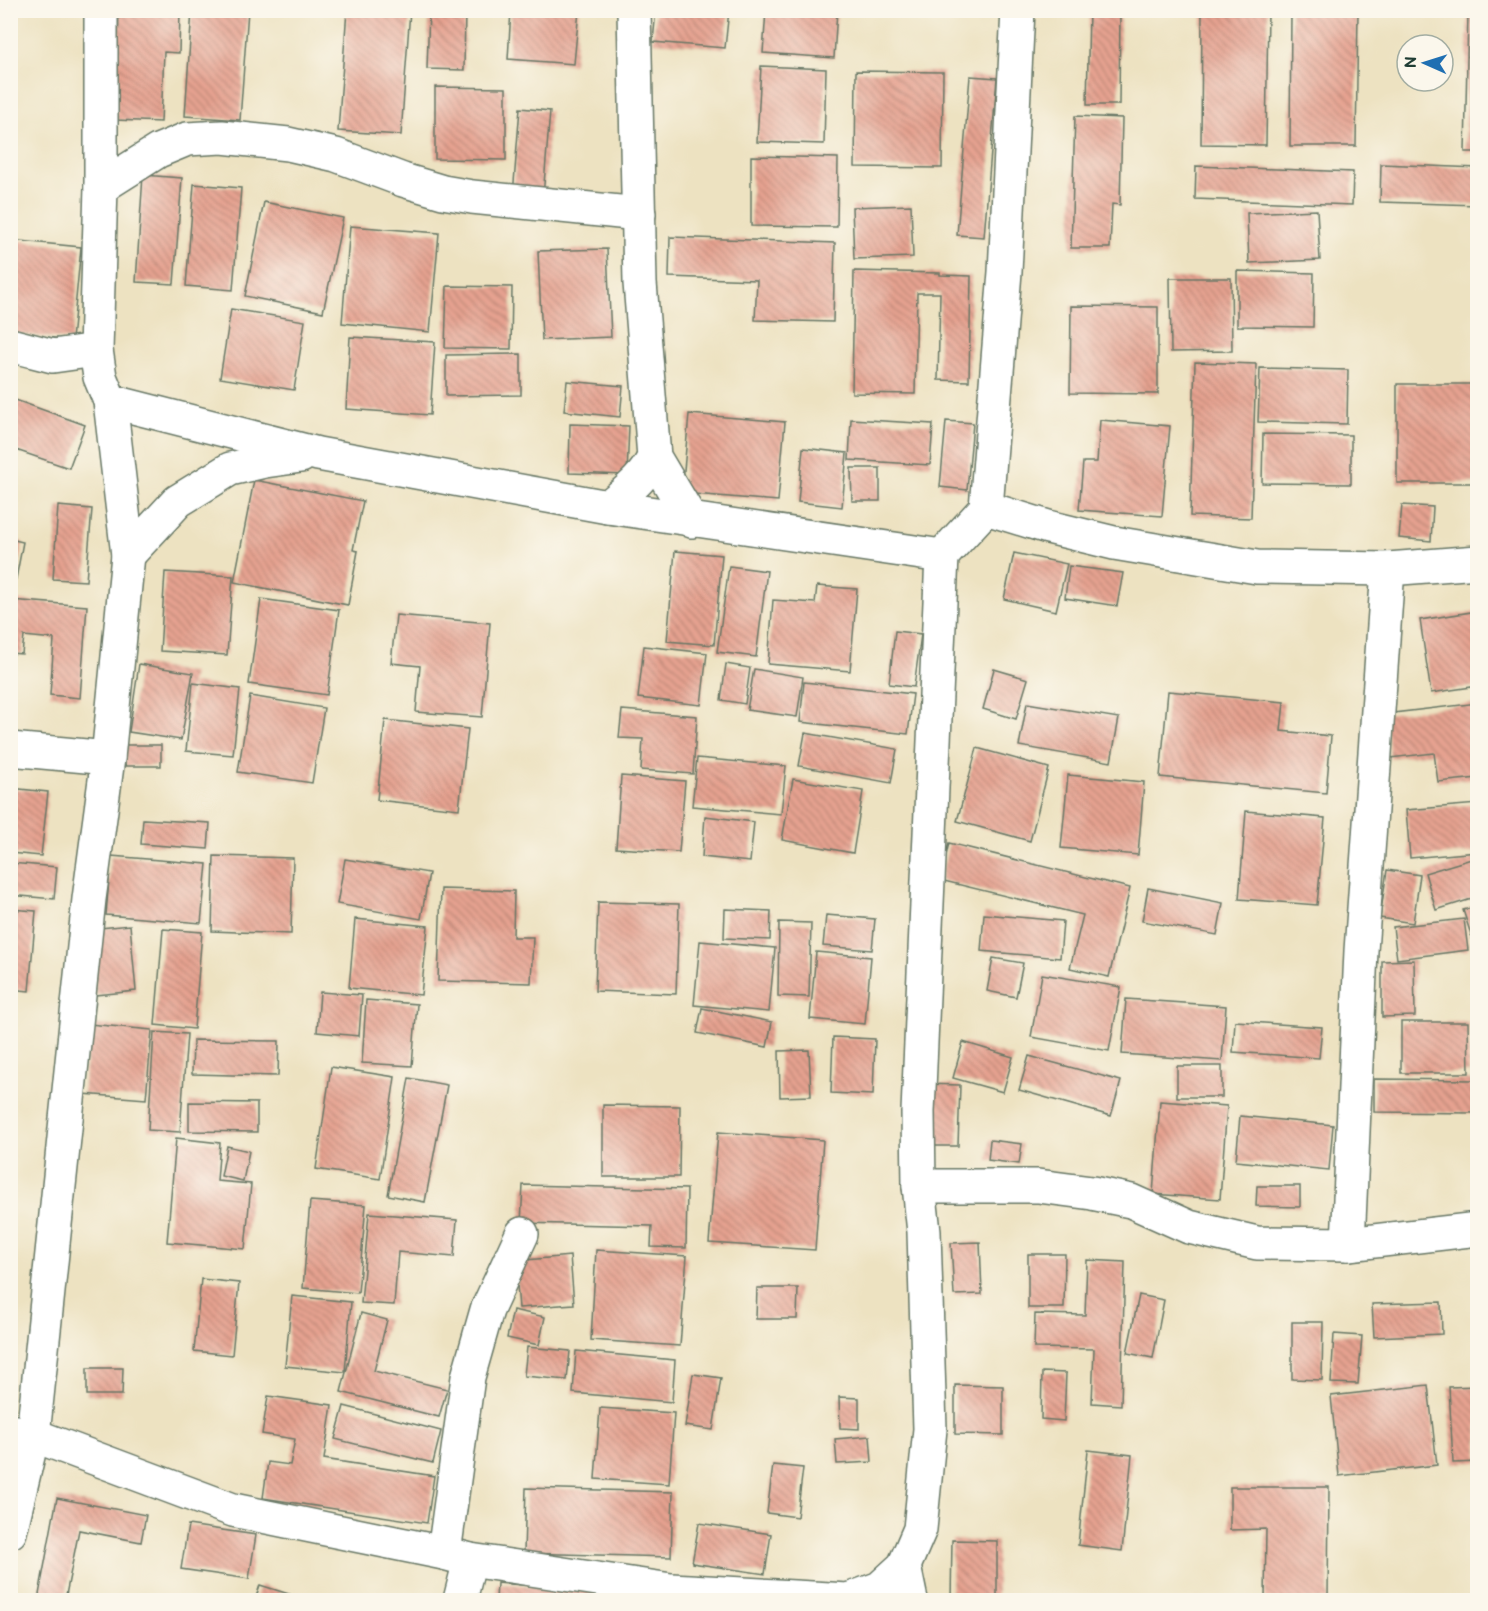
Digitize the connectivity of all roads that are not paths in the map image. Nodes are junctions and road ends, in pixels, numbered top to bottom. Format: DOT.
graph roads {
  1 [pos="101,10"];
  2 [pos="634,10"];
  3 [pos="1018,10"];
  4 [pos="101,187"];
  5 [pos="639,214"];
  6 [pos="10,345"];
  7 [pos="96,350"];
  8 [pos="110,401"];
  9 [pos="318,454"];
  10 [pos="654,457"];
  11 [pos="608,507"];
  12 [pos="986,508"];
  13 [pos="692,521"];
  14 [pos="128,555"];
  15 [pos="942,556"];
  16 [pos="1478,562"];
  17 [pos="1388,569"];
  18 [pos="10,749"];
  19 [pos="108,758"];
  20 [pos="919,1186"];
  21 [pos="1478,1229"];
  22 [pos="522,1234"];
  23 [pos="1348,1244"];
  24 [pos="22,1433"];
  25 [pos="10,1532"];
  26 [pos="457,1556"];
  27 [pos="904,1566"];
  28 [pos="460,1600"];
  29 [pos="911,1600"];
  1 -- 4 [label="street"];
  2 -- 5 [label="street"];
  3 -- 12 [label="street"];
  4 -- 5 [label="street"];
  4 -- 7 [label="street"];
  5 -- 10 [label="street"];
  6 -- 7 [label="street"];
  7 -- 8 [label="street"];
  8 -- 9 [label="street"];
  8 -- 14 [label="street"];
  9 -- 11 [label="street"];
  9 -- 14 [label="street"];
  10 -- 11 [label="street"];
  10 -- 13 [label="street"];
  11 -- 13 [label="street"];
  12 -- 15 [label="street"];
  12 -- 17 [label="street"];
  13 -- 15 [label="street"];
  14 -- 19 [label="street"];
  15 -- 20 [label="street"];
  16 -- 17 [label="street"];
  17 -- 23 [label="street"];
  18 -- 19 [label="street"];
  19 -- 24 [label="street"];
  20 -- 23 [label="street"];
  20 -- 27 [label="street"];
  21 -- 23 [label="street"];
  22 -- 26 [label="street"];
  24 -- 25 [label="street"];
  24 -- 26 [label="street"];
  26 -- 27 [label="street"];
  26 -- 28 [label="street"];
  27 -- 29 [label="street"];
}
